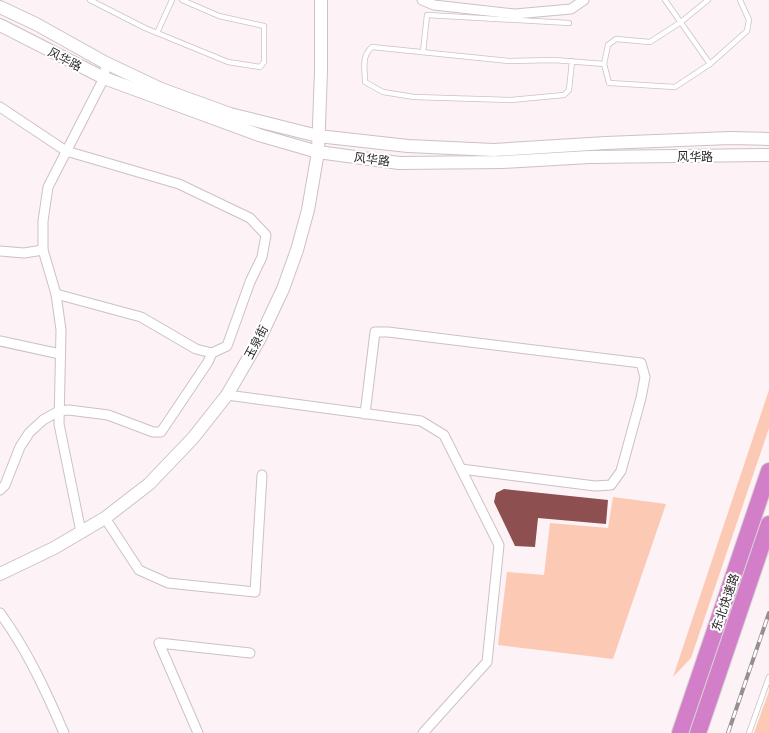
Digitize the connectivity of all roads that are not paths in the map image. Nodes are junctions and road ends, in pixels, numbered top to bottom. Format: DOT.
graph roads {
  1 [pos="90,0"];
  2 [pos="172,0"];
  3 [pos="182,0"];
  4 [pos="321,0"];
  5 [pos="422,0"];
  6 [pos="584,0"];
  7 [pos="665,0"];
  8 [pos="708,0"];
  9 [pos="740,0"];
  10 [pos="0,7"];
  11 [pos="681,22"];
  12 [pos="569,24"];
  13 [pos="0,25"];
  14 [pos="157,33"];
  15 [pos="422,52"];
  16 [pos="572,61"];
  17 [pos="106,63"];
  18 [pos="604,64"];
  19 [pos="710,64"];
  20 [pos="104,78"];
  21 [pos="0,107"];
  22 [pos="318,136"];
  23 [pos="769,139"];
  24 [pos="66,151"];
  25 [pos="318,152"];
  26 [pos="769,155"];
  27 [pos="43,250"];
  28 [pos="0,251"];
  29 [pos="56,294"];
  30 [pos="0,342"];
  31 [pos="212,353"];
  32 [pos="60,354"];
  33 [pos="227,395"];
  34 [pos="59,411"];
  35 [pos="365,414"];
  36 [pos="461,469"];
  37 [pos="769,471"];
  38 [pos="262,475"];
  39 [pos="0,490"];
  40 [pos="105,518"];
  41 [pos="769,524"];
  42 [pos="81,532"];
  43 [pos="0,574"];
  44 [pos="0,613"];
  45 [pos="250,653"];
  46 [pos="769,677"];
  47 [pos="688,711"];
  48 [pos="64,733"];
  49 [pos="198,733"];
  50 [pos="423,733"];
  51 [pos="672,733"];
  52 [pos="680,733"];
  53 [pos="698,733"];
  54 [pos="749,733"];
  1 -- 14 [label="lane"];
  2 -- 14 [label="lane"];
  3 -- 14 [label="lane"];
  4 -- 22 [label="street, 玉泉街"];
  5 -- 6 [label="street"];
  7 -- 11 [label="lane"];
  8 -- 11 [label="lane"];
  9 -- 19 [label="lane"];
  10 -- 17 [label="street"];
  11 -- 18 [label="lane"];
  11 -- 19 [label="lane"];
  12 -- 15 [label="lane"];
  13 -- 20 [label="street, 风华路"];
  15 -- 16 [label="lane"];
  15 -- 16 [label="lane"];
  16 -- 18 [label="lane"];
  17 -- 20 [label="street"];
  17 -- 22 [label="street"];
  18 -- 19 [label="lane"];
  20 -- 24 [label="street"];
  20 -- 25 [label="street, 风华路"];
  21 -- 24 [label="street"];
  22 -- 23 [label="street"];
  22 -- 25 [label="street, 玉泉街"];
  24 -- 27 [label="street"];
  24 -- 31 [label="street"];
  25 -- 26 [label="street, 风华路"];
  25 -- 33 [label="street, 玉泉街"];
  27 -- 28 [label="street"];
  27 -- 29 [label="street"];
  29 -- 31 [label="street"];
  29 -- 32 [label="street"];
  30 -- 32 [label="street"];
  31 -- 34 [label="street"];
  32 -- 34 [label="street"];
  33 -- 35 [label="street"];
  33 -- 40 [label="street, 玉泉街"];
  34 -- 39 [label="street"];
  34 -- 42 [label="street"];
  35 -- 36 [label="street"];
  35 -- 36 [label="street"];
  36 -- 50 [label="street"];
  37 -- 47 [label="highway, 东北快速路"];
  38 -- 40 [label="street"];
  40 -- 42 [label="street, 玉泉街"];
  41 -- 53 [label="highway, 东北快速路"];
  42 -- 43 [label="street, 玉泉街"];
  44 -- 48 [label="street"];
  45 -- 49 [label="street"];
  46 -- 54 [label="lane"];
  47 -- 51 [label="highway"];
  47 -- 52 [label="highway, 东北快速路"];
}
